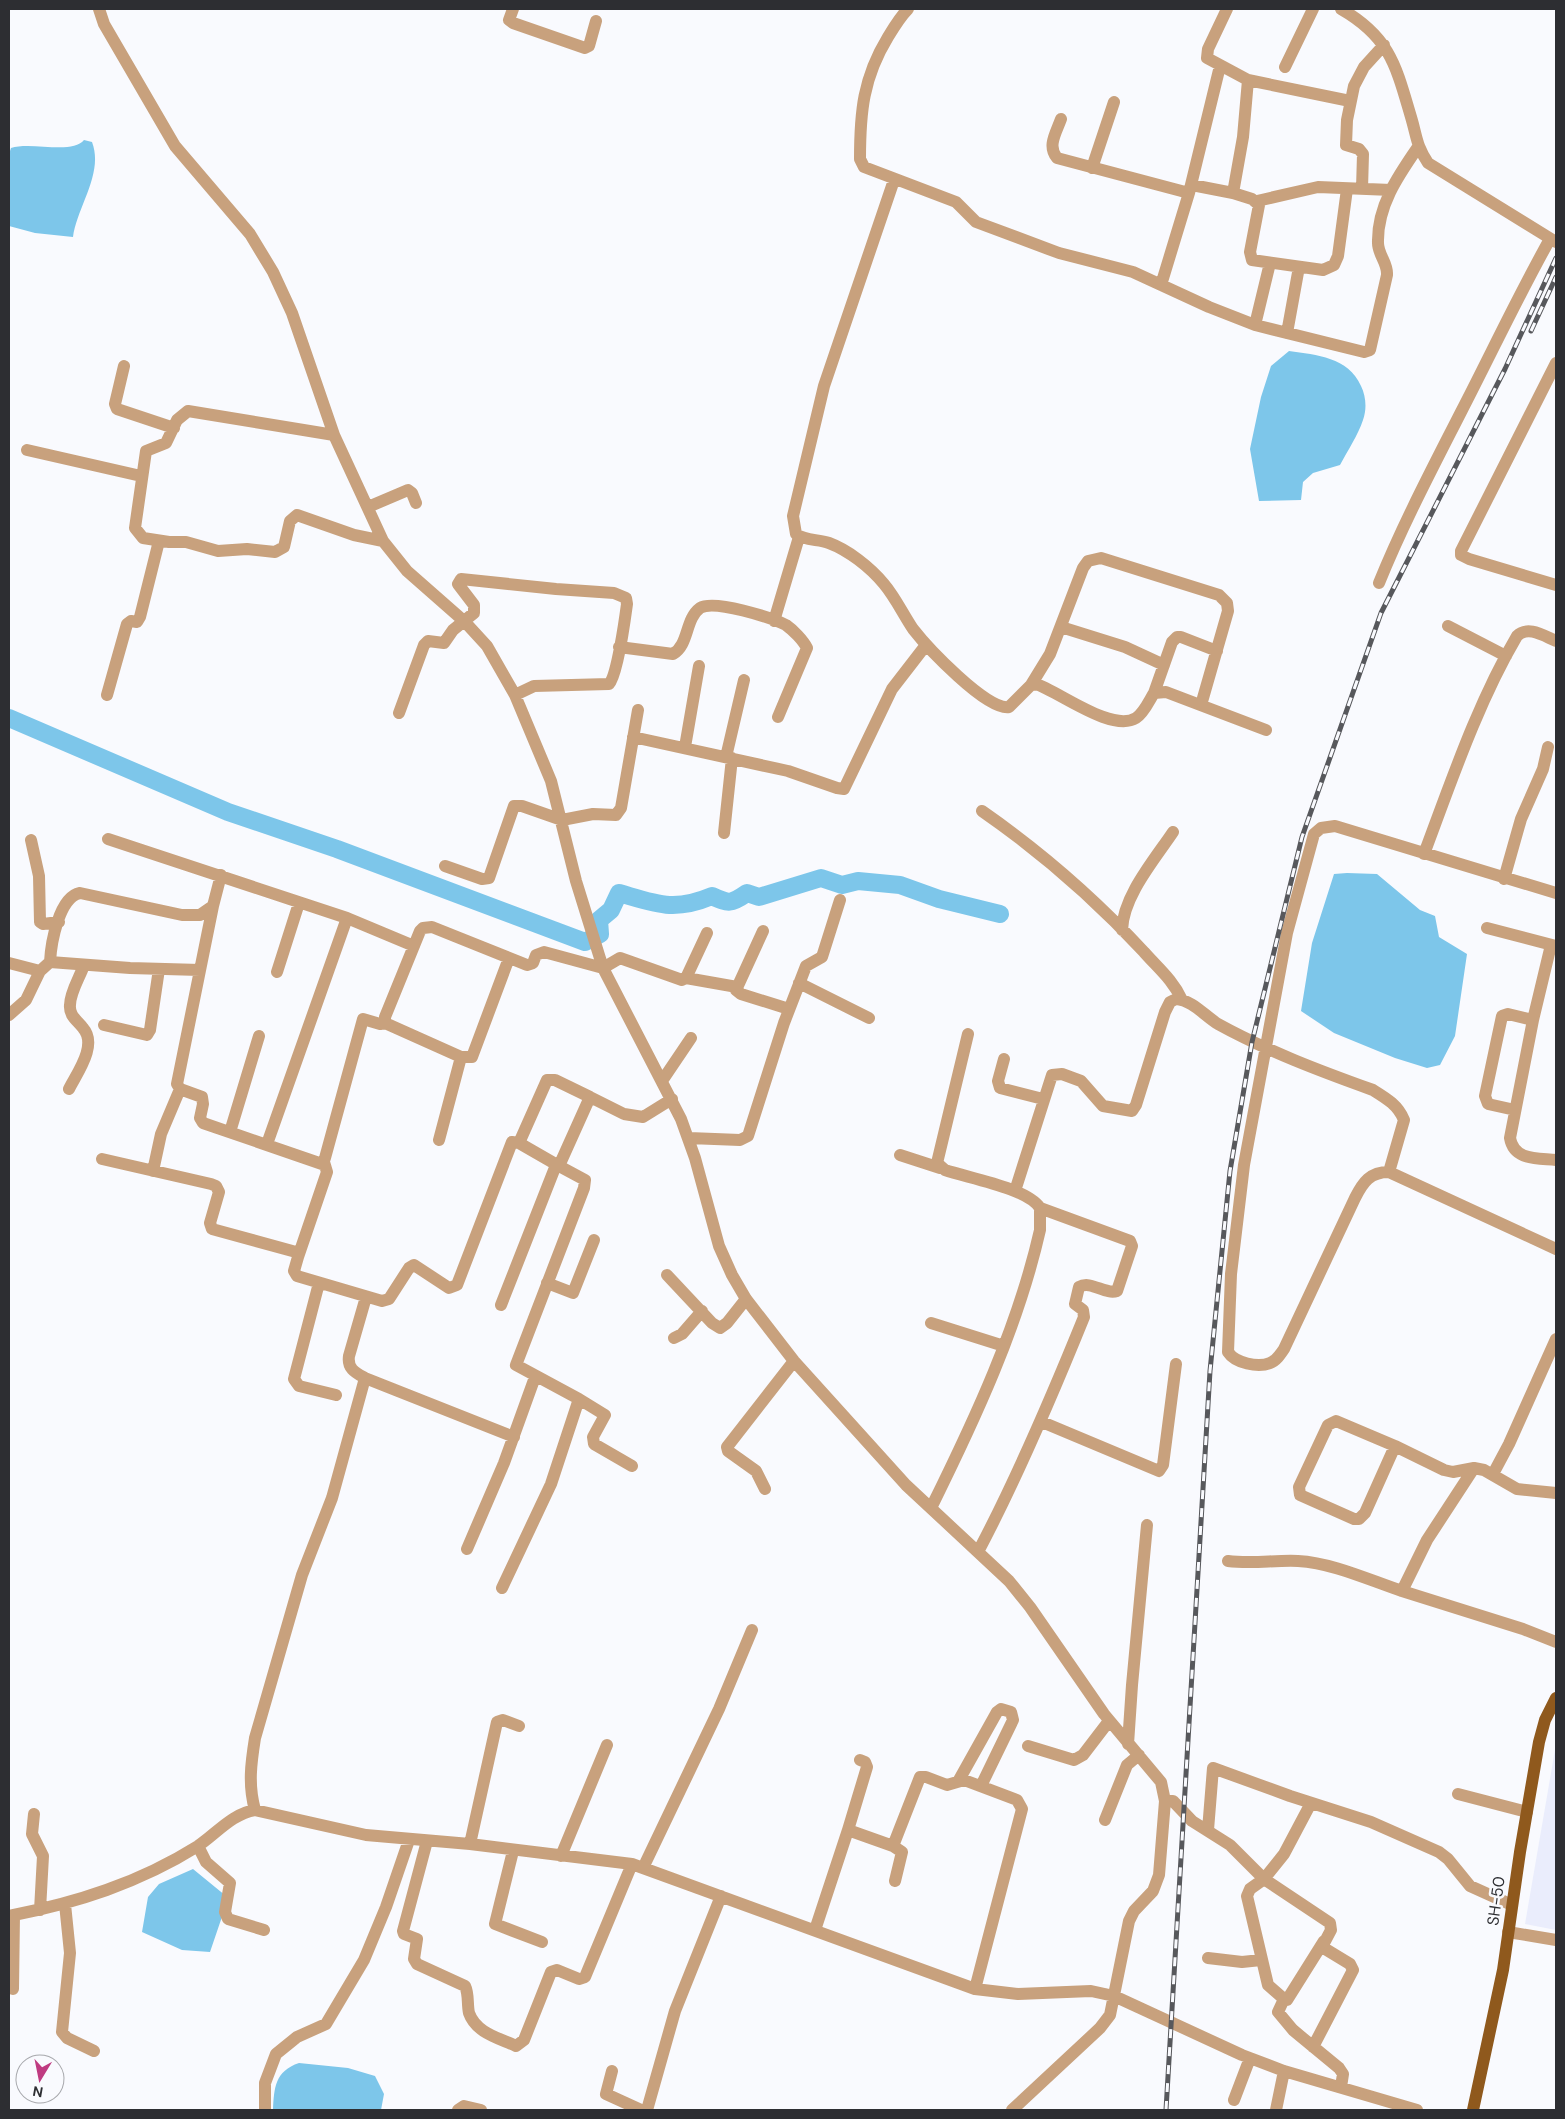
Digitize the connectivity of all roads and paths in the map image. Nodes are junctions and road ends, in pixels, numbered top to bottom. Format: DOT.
graph roads {
  1 [pos="99,9"];
  2 [pos="513,9"];
  3 [pos="908,9"];
  4 [pos="1227,9"];
  5 [pos="1313,9"];
  6 [pos="1341,9"];
  7 [pos="596,21"];
  8 [pos="1384,45"];
  9 [pos="1220,66"];
  10 [pos="1285,67"];
  11 [pos="1248,80"];
  12 [pos="1350,101"];
  13 [pos="1114,102"];
  14 [pos="1061,120"];
  15 [pos="1418,148"];
  16 [pos="1092,168"];
  17 [pos="894,180"];
  18 [pos="1190,189"];
  19 [pos="1347,189"];
  20 [pos="1362,189"];
  21 [pos="1391,190"];
  22 [pos="1233,193"];
  23 [pos="1257,201"];
  24 [pos="1553,241"];
  25 [pos="1270,263"];
  26 [pos="1299,267"];
  27 [pos="1161,285"];
  28 [pos="1255,325"];
  29 [pos="1287,333"];
  30 [pos="1556,363"];
  31 [pos="124,366"];
  32 [pos="174,428"];
  33 [pos="334,435"];
  34 [pos="27,450"];
  35 [pos="141,476"];
  36 [pos="416,503"];
  37 [pos="368,507"];
  38 [pos="799,537"];
  39 [pos="159,541"];
  40 [pos="383,541"];
  41 [pos="1378,583"];
  42 [pos="1556,585"];
  43 [pos="774,621"];
  44 [pos="465,622"];
  45 [pos="1448,626"];
  46 [pos="1061,627"];
  47 [pos="1556,641"];
  48 [pos="926,644"];
  49 [pos="619,646"];
  50 [pos="1216,651"];
  51 [pos="1506,656"];
  52 [pos="1164,664"];
  53 [pos="698,666"];
  54 [pos="744,680"];
  55 [pos="1031,686"];
  56 [pos="1154,693"];
  57 [pos="107,695"];
  58 [pos="515,695"];
  59 [pos="1201,705"];
  60 [pos="638,710"];
  61 [pos="399,713"];
  62 [pos="778,717"];
  63 [pos="1266,730"];
  64 [pos="633,737"];
  65 [pos="684,747"];
  66 [pos="1548,747"];
  67 [pos="729,757"];
  68 [pos="982,811"];
  69 [pos="562,820"];
  70 [pos="1173,832"];
  71 [pos="724,834"];
  72 [pos="108,839"];
  73 [pos="31,840"];
  74 [pos="1424,854"];
  75 [pos="445,866"];
  76 [pos="221,875"];
  77 [pos="1504,879"];
  78 [pos="1556,893"];
  79 [pos="840,900"];
  80 [pos="299,903"];
  81 [pos="213,906"];
  82 [pos="347,918"];
  83 [pos="59,922"];
  84 [pos="1487,928"];
  85 [pos="764,930"];
  86 [pos="1122,930"];
  87 [pos="707,934"];
  88 [pos="1554,945"];
  89 [pos="414,946"];
  90 [pos="509,958"];
  91 [pos="50,962"];
  92 [pos="9,963"];
  93 [pos="84,965"];
  94 [pos="603,968"];
  95 [pos="159,970"];
  96 [pos="200,970"];
  97 [pos="40,971"];
  98 [pos="277,972"];
  99 [pos="686,978"];
  100 [pos="799,983"];
  101 [pos="737,987"];
  102 [pos="1182,1000"];
  103 [pos="790,1008"];
  104 [pos="9,1015"];
  105 [pos="870,1018"];
  106 [pos="1533,1020"];
  107 [pos="385,1023"];
  108 [pos="104,1025"];
  109 [pos="968,1034"];
  110 [pos="259,1036"];
  111 [pos="691,1038"];
  112 [pos="1265,1047"];
  113 [pos="461,1057"];
  114 [pos="1004,1059"];
  115 [pos="662,1081"];
  116 [pos="69,1089"];
  117 [pos="180,1089"];
  118 [pos="590,1097"];
  119 [pos="672,1099"];
  120 [pos="1043,1099"];
  121 [pos="1515,1110"];
  122 [pos="230,1132"];
  123 [pos="689,1138"];
  124 [pos="439,1140"];
  125 [pos="519,1143"];
  126 [pos="268,1144"];
  127 [pos="900,1155"];
  128 [pos="102,1159"];
  129 [pos="1556,1160"];
  130 [pos="324,1162"];
  131 [pos="557,1165"];
  132 [pos="940,1168"];
  133 [pos="153,1171"];
  134 [pos="1389,1172"];
  135 [pos="1015,1191"];
  136 [pos="1040,1208"];
  137 [pos="594,1240"];
  138 [pos="1556,1249"];
  139 [pos="298,1257"];
  140 [pos="668,1275"];
  141 [pos="319,1283"];
  142 [pos="547,1283"];
  143 [pos="366,1297"];
  144 [pos="746,1300"];
  145 [pos="501,1305"];
  146 [pos="702,1311"];
  147 [pos="931,1323"];
  148 [pos="674,1338"];
  149 [pos="1556,1339"];
  150 [pos="1004,1346"];
  151 [pos="794,1361"];
  152 [pos="1176,1364"];
  153 [pos="534,1377"];
  154 [pos="365,1378"];
  155 [pos="336,1395"];
  156 [pos="579,1399"];
  157 [pos="1042,1422"];
  158 [pos="514,1437"];
  159 [pos="1395,1446"];
  160 [pos="632,1466"];
  161 [pos="1474,1468"];
  162 [pos="1493,1474"];
  163 [pos="766,1490"];
  164 [pos="1556,1493"];
  165 [pos="931,1508"];
  166 [pos="1147,1525"];
  167 [pos="467,1549"];
  168 [pos="979,1550"];
  169 [pos="1228,1561"];
  170 [pos="502,1588"];
  171 [pos="1402,1591"];
  172 [pos="752,1630"];
  173 [pos="1556,1642"];
  174 [pos="1556,1698"];
  175 [pos="1110,1721"];
  176 [pos="519,1726"];
  177 [pos="1128,1744"];
  178 [pos="607,1745"];
  179 [pos="1028,1746"];
  180 [pos="1139,1755"];
  181 [pos="860,1760"];
  182 [pos="959,1780"];
  183 [pos="981,1786"];
  184 [pos="1458,1794"];
  185 [pos="1165,1801"];
  186 [pos="1311,1803"];
  187 [pos="255,1810"];
  188 [pos="1526,1812"];
  189 [pos="34,1814"];
  190 [pos="1105,1820"];
  191 [pos="848,1830"];
  192 [pos="1208,1830"];
  193 [pos="409,1840"];
  194 [pos="427,1841"];
  195 [pos="470,1844"];
  196 [pos="198,1846"];
  197 [pos="892,1846"];
  198 [pos="513,1851"];
  199 [pos="561,1856"];
  200 [pos="638,1866"];
  201 [pos="1264,1879"];
  202 [pos="895,1881"];
  203 [pos="721,1896"];
  204 [pos="65,1904"];
  205 [pos="1512,1905"];
  206 [pos="40,1910"];
  207 [pos="12,1915"];
  208 [pos="264,1930"];
  209 [pos="815,1930"];
  210 [pos="1508,1932"];
  211 [pos="1556,1940"];
  212 [pos="1324,1941"];
  213 [pos="542,1942"];
  214 [pos="1208,1958"];
  215 [pos="1262,1960"];
  216 [pos="13,1988"];
  217 [pos="975,1989"];
  218 [pos="1114,1996"];
  219 [pos="1287,2000"];
  220 [pos="1313,2047"];
  221 [pos="94,2051"];
  222 [pos="1250,2058"];
  223 [pos="612,2071"];
  224 [pos="1284,2072"];
  225 [pos="1341,2087"];
  226 [pos="1234,2100"];
  227 [pos="1397,2107"];
  228 [pos="265,2110"];
  229 [pos="458,2110"];
  230 [pos="481,2110"];
  231 [pos="641,2110"];
  232 [pos="647,2110"];
  233 [pos="1012,2110"];
  234 [pos="1276,2110"];
  235 [pos="1417,2110"];
  236 [pos="1473,2110"];
  1 -- 33 [label="street"];
  2 -- 7 [label="street"];
  3 -- 17 [label="street"];
  4 -- 9 [label="street"];
  5 -- 10 [label="street"];
  6 -- 8 [label="street"];
  8 -- 12 [label="street"];
  8 -- 15 [label="street"];
  9 -- 11 [label="street"];
  9 -- 18 [label="street"];
  11 -- 12 [label="street"];
  11 -- 22 [label="street"];
  12 -- 20 [label="street"];
  13 -- 16 [label="street"];
  14 -- 16 [label="street"];
  15 -- 21 [label="street"];
  15 -- 24 [label="street"];
  16 -- 18 [label="street"];
  17 -- 27 [label="street"];
  17 -- 38 [label="street"];
  18 -- 22 [label="street"];
  18 -- 27 [label="street"];
  19 -- 20 [label="street"];
  19 -- 23 [label="street"];
  19 -- 26 [label="street"];
  20 -- 21 [label="street"];
  21 -- 29 [label="street"];
  22 -- 23 [label="street"];
  23 -- 25 [label="street"];
  24 -- 41 [label="street"];
  25 -- 26 [label="street"];
  25 -- 28 [label="street"];
  26 -- 29 [label="street"];
  27 -- 28 [label="street"];
  28 -- 29 [label="street"];
  30 -- 42 [label="street"];
  31 -- 32 [label="street"];
  32 -- 33 [label="street"];
  32 -- 35 [label="street"];
  33 -- 37 [label="street"];
  34 -- 35 [label="street"];
  35 -- 39 [label="street"];
  36 -- 37 [label="street"];
  37 -- 40 [label="street"];
  38 -- 43 [label="street"];
  38 -- 48 [label="street"];
  39 -- 40 [label="street"];
  39 -- 57 [label="street"];
  40 -- 44 [label="street"];
  43 -- 49 [label="street"];
  43 -- 62 [label="street"];
  44 -- 49 [label="street"];
  44 -- 58 [label="street"];
  44 -- 61 [label="street"];
  45 -- 51 [label="street"];
  46 -- 50 [label="street"];
  46 -- 52 [label="street"];
  46 -- 55 [label="street"];
  47 -- 51 [label="street"];
  48 -- 55 [label="street"];
  48 -- 67 [label="street"];
  49 -- 58 [label="street"];
  50 -- 52 [label="street"];
  50 -- 59 [label="street"];
  51 -- 74 [label="street"];
  52 -- 56 [label="street"];
  53 -- 65 [label="street"];
  54 -- 67 [label="street"];
  55 -- 56 [label="street"];
  56 -- 59 [label="street"];
  58 -- 69 [label="street"];
  59 -- 63 [label="street"];
  60 -- 64 [label="street"];
  64 -- 65 [label="street"];
  64 -- 69 [label="street"];
  65 -- 67 [label="street"];
  66 -- 77 [label="street"];
  67 -- 71 [label="street"];
  68 -- 86 [label="street"];
  69 -- 75 [label="street"];
  69 -- 94 [label="street"];
  70 -- 86 [label="street"];
  72 -- 76 [label="street"];
  73 -- 83 [label="street"];
  74 -- 77 [label="street"];
  74 -- 112 [label="street"];
  76 -- 80 [label="street"];
  76 -- 81 [label="street"];
  77 -- 78 [label="street"];
  79 -- 100 [label="street"];
  80 -- 82 [label="street"];
  80 -- 98 [label="street"];
  81 -- 83 [label="street"];
  81 -- 96 [label="street"];
  82 -- 89 [label="street"];
  82 -- 126 [label="street"];
  83 -- 91 [label="street"];
  84 -- 88 [label="street"];
  85 -- 101 [label="street"];
  86 -- 102 [label="street"];
  87 -- 99 [label="street"];
  88 -- 106 [label="street"];
  89 -- 90 [label="street"];
  89 -- 107 [label="street"];
  90 -- 94 [label="street"];
  90 -- 113 [label="street"];
  91 -- 93 [label="street"];
  91 -- 97 [label="street"];
  92 -- 97 [label="street"];
  93 -- 95 [label="street"];
  93 -- 116 [label="street"];
  94 -- 99 [label="street"];
  94 -- 115 [label="street"];
  95 -- 96 [label="street"];
  95 -- 108 [label="street"];
  96 -- 117 [label="street"];
  97 -- 104 [label="street"];
  99 -- 101 [label="street"];
  100 -- 103 [label="street"];
  100 -- 105 [label="street"];
  101 -- 103 [label="street"];
  102 -- 112 [label="street"];
  102 -- 120 [label="street"];
  103 -- 123 [label="street"];
  106 -- 121 [label="street"];
  106 -- 121 [label="street"];
  107 -- 113 [label="street"];
  107 -- 130 [label="street"];
  109 -- 132 [label="street"];
  110 -- 122 [label="street"];
  111 -- 115 [label="street"];
  112 -- 134 [label="street"];
  112 -- 134 [label="street"];
  113 -- 124 [label="street"];
  114 -- 120 [label="street"];
  115 -- 119 [label="street"];
  117 -- 122 [label="street"];
  117 -- 133 [label="street"];
  118 -- 119 [label="street"];
  118 -- 125 [label="street"];
  118 -- 131 [label="street"];
  119 -- 123 [label="street"];
  120 -- 135 [label="street"];
  121 -- 129 [label="street"];
  122 -- 126 [label="street"];
  123 -- 144 [label="street"];
  125 -- 131 [label="street"];
  125 -- 143 [label="street"];
  126 -- 130 [label="street"];
  127 -- 132 [label="street"];
  128 -- 133 [label="street"];
  130 -- 139 [label="street"];
  131 -- 142 [label="street"];
  131 -- 145 [label="street"];
  132 -- 135 [label="street"];
  133 -- 139 [label="street"];
  134 -- 138 [label="street"];
  135 -- 136 [label="street"];
  136 -- 150 [label="street"];
  136 -- 157 [label="street"];
  137 -- 142 [label="street"];
  139 -- 141 [label="street"];
  140 -- 146 [label="street"];
  141 -- 143 [label="street"];
  141 -- 155 [label="street"];
  142 -- 153 [label="street"];
  143 -- 154 [label="street"];
  144 -- 146 [label="street"];
  144 -- 151 [label="street"];
  146 -- 148 [label="street"];
  147 -- 150 [label="street"];
  149 -- 162 [label="street"];
  150 -- 165 [label="street"];
  151 -- 163 [label="street"];
  151 -- 165 [label="street"];
  152 -- 157 [label="street"];
  153 -- 156 [label="street"];
  153 -- 158 [label="street"];
  154 -- 158 [label="street"];
  154 -- 187 [label="street"];
  156 -- 160 [label="street"];
  156 -- 170 [label="street"];
  157 -- 168 [label="street"];
  158 -- 167 [label="street"];
  159 -- 159 [label="street"];
  159 -- 161 [label="street"];
  161 -- 162 [label="street"];
  161 -- 171 [label="street"];
  162 -- 164 [label="street"];
  165 -- 168 [label="street"];
  166 -- 177 [label="street"];
  168 -- 175 [label="street"];
  169 -- 171 [label="street"];
  171 -- 173 [label="street"];
  172 -- 200 [label="street"];
  174 -- 188 [label="main road, SH-50"];
  175 -- 177 [label="street"];
  175 -- 179 [label="street"];
  176 -- 195 [label="street"];
  177 -- 180 [label="street"];
  178 -- 199 [label="street"];
  180 -- 185 [label="street"];
  180 -- 190 [label="street"];
  181 -- 191 [label="street"];
  182 -- 183 [label="street"];
  182 -- 183 [label="street"];
  182 -- 197 [label="street"];
  183 -- 217 [label="street"];
  184 -- 188 [label="street"];
  185 -- 192 [label="street"];
  185 -- 218 [label="street"];
  186 -- 192 [label="street"];
  186 -- 201 [label="street"];
  186 -- 205 [label="street"];
  187 -- 193 [label="street"];
  187 -- 196 [label="street"];
  188 -- 205 [label="main road, SH-50"];
  189 -- 206 [label="street"];
  191 -- 197 [label="street"];
  191 -- 209 [label="street"];
  192 -- 201 [label="street"];
  193 -- 194 [label="street"];
  193 -- 228 [label="street"];
  194 -- 195 [label="street"];
  194 -- 200 [label="street"];
  195 -- 198 [label="street"];
  196 -- 204 [label="street"];
  196 -- 208 [label="street"];
  197 -- 202 [label="street"];
  198 -- 199 [label="street"];
  198 -- 213 [label="street"];
  199 -- 200 [label="street"];
  200 -- 203 [label="street"];
  201 -- 212 [label="street"];
  201 -- 215 [label="street"];
  203 -- 209 [label="street"];
  203 -- 232 [label="street"];
  204 -- 206 [label="street"];
  204 -- 221 [label="street"];
  205 -- 210 [label="main road, SH-50"];
  206 -- 207 [label="street"];
  207 -- 216 [label="street"];
  209 -- 217 [label="street"];
  210 -- 211 [label="street"];
  210 -- 236 [label="main road, SH-50"];
  212 -- 219 [label="street"];
  212 -- 220 [label="street"];
  214 -- 215 [label="street"];
  215 -- 220 [label="street"];
  217 -- 218 [label="street"];
  218 -- 222 [label="street"];
  218 -- 233 [label="street"];
  220 -- 225 [label="street"];
  222 -- 224 [label="street"];
  222 -- 226 [label="street"];
  223 -- 231 [label="street"];
  224 -- 225 [label="street"];
  224 -- 234 [label="street"];
  225 -- 227 [label="street"];
  227 -- 235 [label="street"];
  229 -- 230 [label="street"];
}
